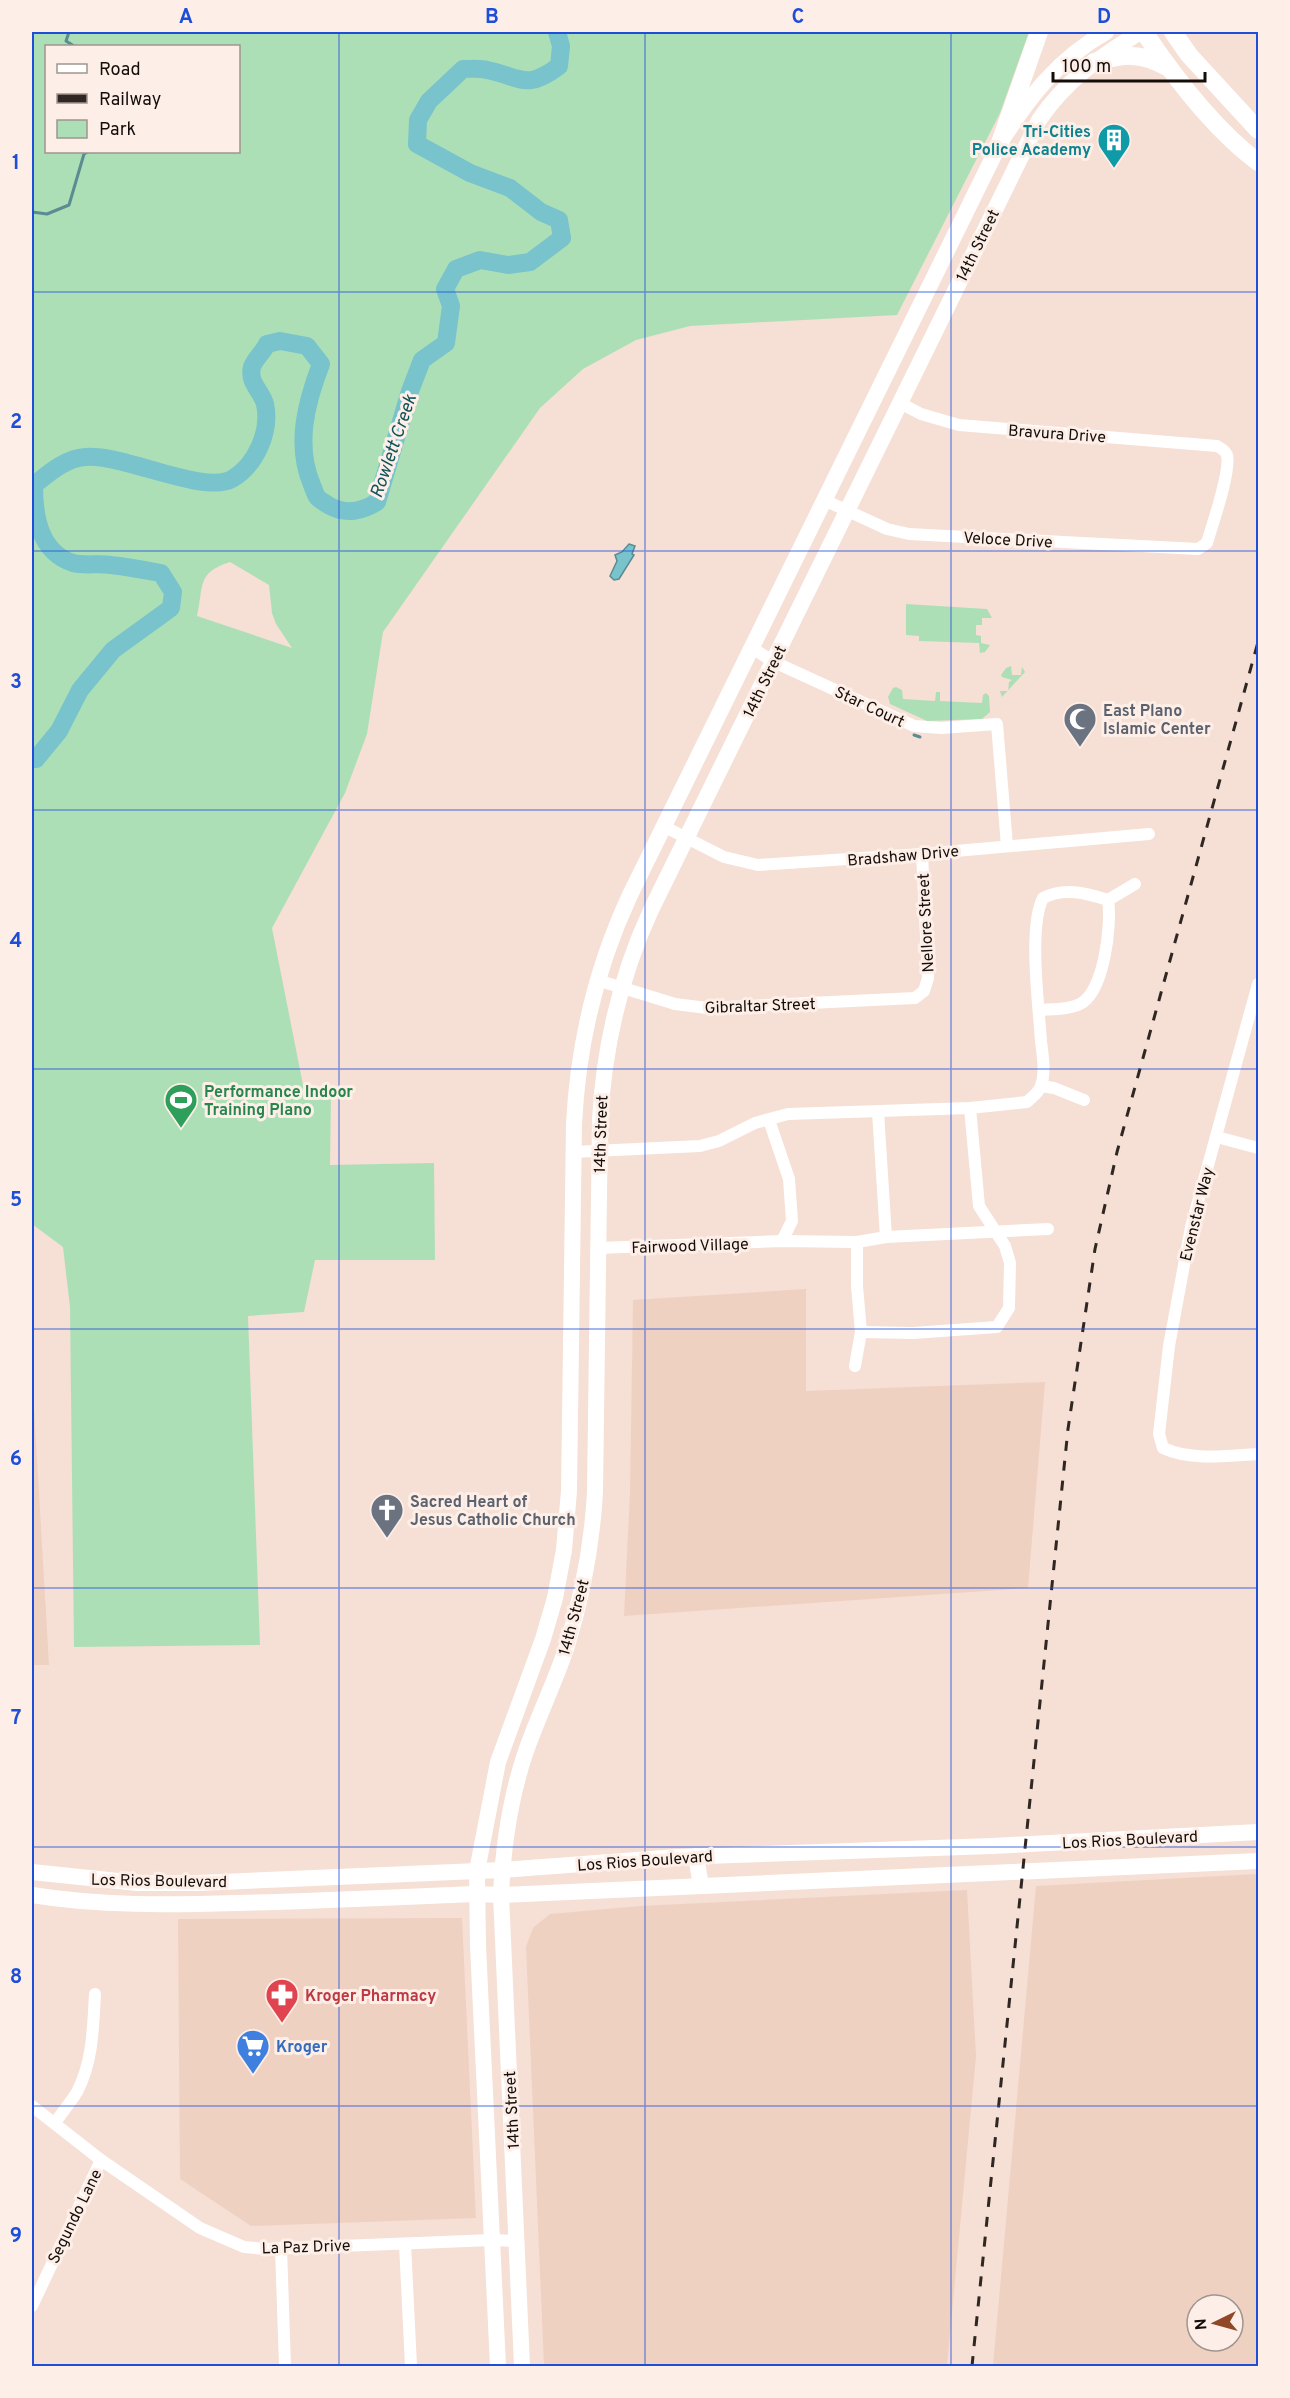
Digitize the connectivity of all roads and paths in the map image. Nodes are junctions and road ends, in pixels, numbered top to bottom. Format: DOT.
graph roads {
  1 [pos="1039,32"];
  2 [pos="1106,32"];
  3 [pos="1142,32"];
  4 [pos="1173,32"];
  5 [pos="1094,62"];
  6 [pos="1168,68"];
  7 [pos="1256,128"];
  8 [pos="1000,143"];
  9 [pos="1240,148"];
  10 [pos="1258,162"];
  11 [pos="929,288"];
  12 [pos="951,299"];
  13 [pos="900,403"];
  14 [pos="824,500"];
  15 [pos="847,511"];
  16 [pos="1198,549"];
  17 [pos="752,648"];
  18 [pos="774,662"];
  19 [pos="665,826"];
  20 [pos="1149,834"];
  21 [pos="686,838"];
  22 [pos="1007,846"];
  23 [pos="922,854"];
  24 [pos="1135,884"];
  25 [pos="1108,900"];
  26 [pos="597,980"];
  27 [pos="1258,984"];
  28 [pos="621,987"];
  29 [pos="924,991"];
  30 [pos="1039,1010"];
  31 [pos="1041,1086"];
  32 [pos="1084,1100"];
  33 [pos="969,1108"];
  34 [pos="878,1112"];
  35 [pos="769,1120"];
  36 [pos="1217,1137"];
  37 [pos="1258,1148"];
  38 [pos="573,1152"];
  39 [pos="599,1152"];
  40 [pos="1048,1228"];
  41 [pos="996,1231"];
  42 [pos="886,1237"];
  43 [pos="782,1241"];
  44 [pos="857,1242"];
  45 [pos="598,1248"];
  46 [pos="861,1332"];
  47 [pos="571,1365"];
  48 [pos="596,1366"];
  49 [pos="855,1366"];
  50 [pos="1258,1454"];
  51 [pos="569,1491"];
  52 [pos="595,1492"];
  53 [pos="535,1664"];
  54 [pos="557,1672"];
  55 [pos="1258,1832"];
  56 [pos="1194,1835"];
  57 [pos="836,1852"];
  58 [pos="696,1857"];
  59 [pos="1258,1861"];
  60 [pos="1193,1864"];
  61 [pos="502,1870"];
  62 [pos="477,1871"];
  63 [pos="32,1872"];
  64 [pos="309,1877"];
  65 [pos="837,1880"];
  66 [pos="198,1883"];
  67 [pos="701,1886"];
  68 [pos="476,1894"];
  69 [pos="32,1895"];
  70 [pos="501,1895"];
  71 [pos="311,1901"];
  72 [pos="195,1904"];
  73 [pos="95,1994"];
  74 [pos="509,2085"];
  75 [pos="485,2087"];
  76 [pos="32,2106"];
  77 [pos="55,2122"];
  78 [pos="101,2160"];
  79 [pos="492,2240"];
  80 [pos="517,2241"];
  81 [pos="405,2244"];
  82 [pos="281,2248"];
  83 [pos="33,2298"];
  84 [pos="285,2367"];
  85 [pos="411,2367"];
  86 [pos="498,2367"];
  87 [pos="522,2367"];
  1 -- 8 [label="main road"];
  2 -- 8 [label="main road, 14th Street"];
  3 -- 5 [label="main road, 14th Street"];
  3 -- 6 [label="main road"];
  4 -- 7 [label="main road"];
  5 -- 6 [label="main road"];
  5 -- 12 [label="main road, 14th Street"];
  6 -- 9 [label="main road"];
  7 -- 9 [label="main road"];
  8 -- 11 [label="main road, 14th Street"];
  9 -- 10 [label="main road"];
  11 -- 12 [label="main road"];
  11 -- 14 [label="main road, 14th Street"];
  12 -- 13 [label="main road, 14th Street"];
  13 -- 15 [label="main road, 14th Street"];
  13 -- 16 [label="street, Bravura Drive"];
  14 -- 15 [label="street, Veloce Drive"];
  14 -- 17 [label="main road, 14th Street"];
  15 -- 16 [label="street, Veloce Drive"];
  15 -- 18 [label="main road, 14th Street"];
  17 -- 18 [label="street, Star Court"];
  17 -- 19 [label="main road, 14th Street"];
  18 -- 21 [label="main road, 14th Street"];
  18 -- 22 [label="street, Star Court"];
  19 -- 21 [label="street, Bradshaw Drive"];
  19 -- 26 [label="main road, 14th Street"];
  20 -- 22 [label="street, Bradshaw Drive"];
  21 -- 23 [label="street, Bradshaw Drive"];
  21 -- 28 [label="main road, 14th Street"];
  22 -- 23 [label="street, Bradshaw Drive"];
  23 -- 29 [label="street, Nellore Street"];
  24 -- 25 [label="street"];
  25 -- 30 [label="street"];
  25 -- 30 [label="street"];
  26 -- 28 [label="street, Gibraltar Street"];
  26 -- 38 [label="main road, 14th Street"];
  27 -- 36 [label="street, Evenstar Way"];
  28 -- 29 [label="street, Gibraltar Street"];
  28 -- 39 [label="main road, 14th Street"];
  30 -- 31 [label="street"];
  31 -- 32 [label="street"];
  31 -- 33 [label="street"];
  33 -- 34 [label="street"];
  33 -- 41 [label="street"];
  34 -- 35 [label="street"];
  34 -- 42 [label="street"];
  35 -- 39 [label="street"];
  35 -- 43 [label="street"];
  36 -- 37 [label="street"];
  36 -- 50 [label="street, Evenstar Way"];
  38 -- 39 [label="street"];
  38 -- 47 [label="main road, 14th Street"];
  39 -- 45 [label="main road, 14th Street"];
  40 -- 41 [label="street, Fairwood Village"];
  41 -- 42 [label="street, Fairwood Village"];
  41 -- 46 [label="street"];
  42 -- 44 [label="street, Fairwood Village"];
  43 -- 44 [label="street, Fairwood Village"];
  43 -- 45 [label="street, Fairwood Village"];
  44 -- 46 [label="street"];
  45 -- 48 [label="main road, 14th Street"];
  46 -- 49 [label="street"];
  47 -- 48 [label="main road"];
  47 -- 51 [label="main road, 14th Street"];
  48 -- 52 [label="main road, 14th Street"];
  51 -- 52 [label="main road"];
  51 -- 53 [label="main road, 14th Street"];
  52 -- 54 [label="main road, 14th Street"];
  53 -- 54 [label="main road"];
  53 -- 62 [label="main road, 14th Street"];
  54 -- 61 [label="main road, 14th Street"];
  55 -- 56 [label="main road, Los Rios Boulevard"];
  56 -- 57 [label="main road, Los Rios Boulevard"];
  56 -- 60 [label="main road"];
  57 -- 58 [label="main road, Los Rios Boulevard"];
  57 -- 65 [label="main road"];
  58 -- 61 [label="main road, Los Rios Boulevard"];
  58 -- 67 [label="main road"];
  59 -- 60 [label="main road, Los Rios Boulevard"];
  60 -- 65 [label="main road, Los Rios Boulevard"];
  61 -- 62 [label="main road, Los Rios Boulevard"];
  61 -- 70 [label="main road, 14th Street"];
  62 -- 64 [label="main road, Los Rios Boulevard"];
  62 -- 68 [label="main road, 14th Street"];
  63 -- 66 [label="main road, Los Rios Boulevard"];
  64 -- 66 [label="main road, Los Rios Boulevard"];
  64 -- 71 [label="main road"];
  65 -- 67 [label="main road, Los Rios Boulevard"];
  66 -- 72 [label="main road"];
  67 -- 70 [label="main road, Los Rios Boulevard"];
  68 -- 70 [label="main road, Los Rios Boulevard"];
  68 -- 71 [label="main road, Los Rios Boulevard"];
  68 -- 75 [label="main road, 14th Street"];
  69 -- 72 [label="main road, Los Rios Boulevard"];
  70 -- 74 [label="main road, 14th Street"];
  71 -- 72 [label="main road, Los Rios Boulevard"];
  73 -- 77 [label="street"];
  74 -- 75 [label="main road"];
  74 -- 80 [label="main road, 14th Street"];
  75 -- 79 [label="main road, 14th Street"];
  76 -- 77 [label="street, La Paz Drive"];
  77 -- 78 [label="street, La Paz Drive"];
  78 -- 82 [label="street, La Paz Drive"];
  78 -- 83 [label="street, Segundo Lane"];
  79 -- 80 [label="street, La Paz Drive"];
  79 -- 81 [label="street, La Paz Drive"];
  79 -- 86 [label="main road, 14th Street"];
  80 -- 87 [label="main road, 14th Street"];
  81 -- 82 [label="street, La Paz Drive"];
  81 -- 85 [label="street"];
  82 -- 84 [label="street"];
}
